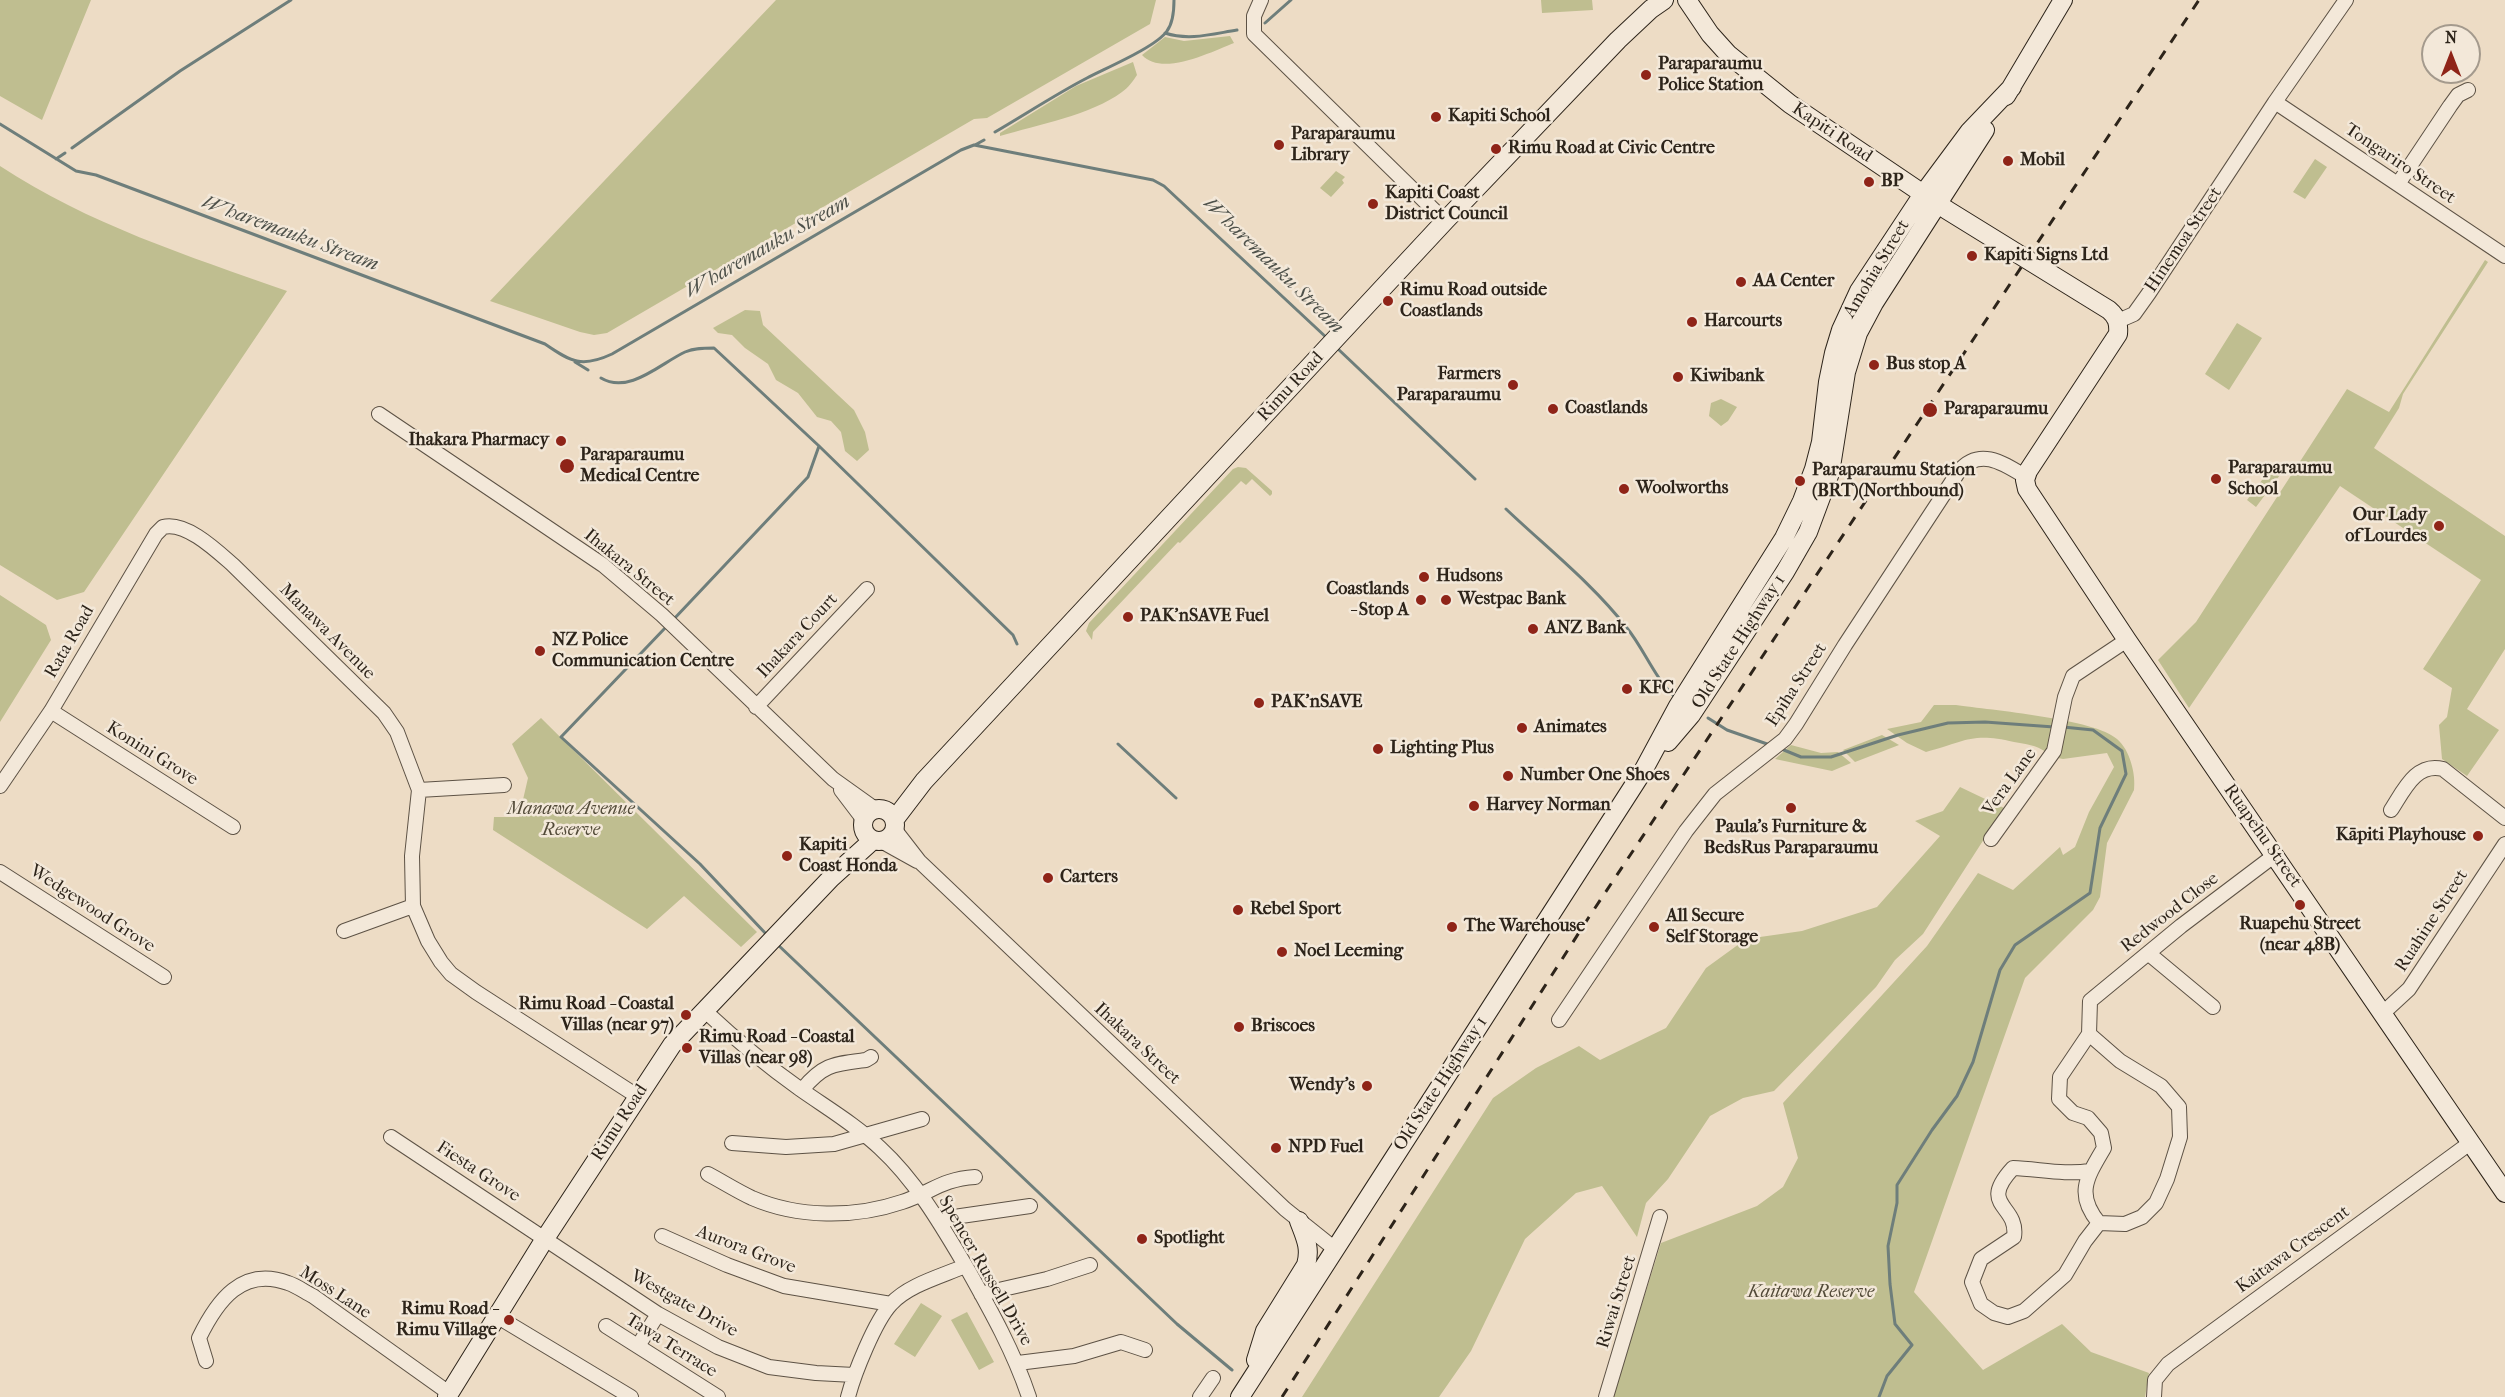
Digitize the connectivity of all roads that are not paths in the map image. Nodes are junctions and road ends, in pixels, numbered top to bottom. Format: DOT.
graph roads {
  1 [pos="1261,0"];
  2 [pos="1664,0"];
  3 [pos="1687,0"];
  4 [pos="2063,0"];
  5 [pos="2346,0"];
  6 [pos="2468,90"];
  7 [pos="2275,102"];
  8 [pos="2398,184"];
  9 [pos="1930,199"];
  10 [pos="1445,221"];
  11 [pos="2505,256"];
  12 [pos="2118,321"];
  13 [pos="379,414"];
  14 [pos="2025,477"];
  15 [pos="1820,503"];
  16 [pos="177,525"];
  17 [pos="1759,578"];
  18 [pos="867,589"];
  19 [pos="2127,640"];
  20 [pos="1687,705"];
  21 [pos="756,707"];
  22 [pos="51,711"];
  23 [pos="504,784"];
  24 [pos="0,786"];
  25 [pos="419,790"];
  26 [pos="2391,810"];
  27 [pos="2505,818"];
  28 [pos="879,825"];
  29 [pos="233,826"];
  30 [pos="1991,839"];
  31 [pos="2505,844"];
  32 [pos="2275,855"];
  33 [pos="0,872"];
  34 [pos="413,906"];
  35 [pos="344,931"];
  36 [pos="2148,953"];
  37 [pos="164,977"];
  38 [pos="2213,1007"];
  39 [pos="705,1011"];
  40 [pos="2383,1013"];
  41 [pos="1559,1020"];
  42 [pos="2089,1034"];
  43 [pos="870,1058"];
  44 [pos="802,1090"];
  45 [pos="638,1096"];
  46 [pos="922,1119"];
  47 [pos="863,1134"];
  48 [pos="391,1137"];
  49 [pos="732,1143"];
  50 [pos="2470,1143"];
  51 [pos="2090,1172"];
  52 [pos="708,1174"];
  53 [pos="975,1177"];
  54 [pos="2505,1193"];
  55 [pos="919,1194"];
  56 [pos="1030,1206"];
  57 [pos="1660,1217"];
  58 [pos="1299,1221"];
  59 [pos="940,1223"];
  60 [pos="2099,1223"];
  61 [pos="662,1236"];
  62 [pos="546,1237"];
  63 [pos="1335,1249"];
  64 [pos="1090,1265"];
  65 [pos="965,1266"];
  66 [pos="981,1294"];
  67 [pos="891,1304"];
  68 [pos="658,1314"];
  69 [pos="498,1317"];
  70 [pos="606,1326"];
  71 [pos="638,1347"];
  72 [pos="1145,1350"];
  73 [pos="206,1361"];
  74 [pos="1018,1363"];
  75 [pos="854,1375"];
  76 [pos="1213,1378"];
  77 [pos="1245,1389"];
  78 [pos="448,1395"];
  79 [pos="631,1397"];
  80 [pos="718,1397"];
  81 [pos="848,1397"];
  82 [pos="1029,1397"];
  83 [pos="1200,1397"];
  84 [pos="1606,1397"];
  85 [pos="2154,1397"];
  1 -- 10 [label="street"];
  2 -- 10 [label="main road, Rimu Road"];
  3 -- 9 [label="main road, Kapiti Road"];
  4 -- 9 [label="main road, Amohia Street"];
  5 -- 7 [label="street, Hinemoa Street"];
  6 -- 8 [label="street"];
  7 -- 8 [label="street, Tongariro Street"];
  7 -- 12 [label="street, Hinemoa Street"];
  8 -- 11 [label="street, Tongariro Street"];
  9 -- 12 [label="main road, Kapiti Road"];
  9 -- 15 [label="main road, Amohia Street"];
  9 -- 17 [label="main road, Amohia Street"];
  10 -- 28 [label="main road, Rimu Road"];
  12 -- 14 [label="main road"];
  13 -- 21 [label="street, Ihakara Street"];
  14 -- 19 [label="main road, Ruapehu Street"];
  14 -- 41 [label="street, Epiha Street"];
  15 -- 20 [label="main road, Old State Highway 1"];
  16 -- 22 [label="street, Rata Road"];
  16 -- 25 [label="street, Manawa Avenue"];
  17 -- 20 [label="main road, Old State Highway 1"];
  18 -- 21 [label="street, Ihakara Court"];
  19 -- 30 [label="street, Vera Lane"];
  19 -- 32 [label="main road, Ruapehu Street"];
  20 -- 63 [label="main road, Old State Highway 1"];
  21 -- 28 [label="street, Ihakara Street"];
  22 -- 24 [label="street, Rata Road"];
  22 -- 29 [label="street, Konini Grove"];
  23 -- 25 [label="street"];
  25 -- 34 [label="street, Manawa Avenue"];
  26 -- 27 [label="street"];
  28 -- 39 [label="main road, Rimu Road"];
  28 -- 58 [label="street, Ihakara Street"];
  31 -- 40 [label="street, Ruahine Street"];
  32 -- 36 [label="street, Redwood Close"];
  32 -- 40 [label="main road, Ruapehu Street"];
  33 -- 37 [label="street, Wedgewood Grove"];
  34 -- 35 [label="street"];
  34 -- 45 [label="street, Manawa Avenue"];
  36 -- 38 [label="street"];
  36 -- 42 [label="street, Redwood Close"];
  39 -- 44 [label="street, Spencer Russell Drive"];
  39 -- 45 [label="main road, Rimu Road"];
  40 -- 50 [label="main road, Ruapehu Street"];
  42 -- 51 [label="street"];
  42 -- 60 [label="street"];
  43 -- 44 [label="street"];
  44 -- 47 [label="street, Spencer Russell Drive"];
  45 -- 62 [label="main road, Rimu Road"];
  46 -- 47 [label="street"];
  47 -- 49 [label="street"];
  47 -- 55 [label="street, Spencer Russell Drive"];
  48 -- 62 [label="street, Fiesta Grove"];
  50 -- 54 [label="main road, Ruapehu Street"];
  50 -- 85 [label="street, Kaitawa Crescent"];
  51 -- 60 [label="street"];
  51 -- 60 [label="street"];
  52 -- 55 [label="street"];
  53 -- 55 [label="street"];
  55 -- 59 [label="street, Spencer Russell Drive"];
  56 -- 59 [label="street"];
  57 -- 84 [label="street, Riwai Street"];
  58 -- 63 [label="street, Ihakara Street"];
  58 -- 77 [label="main road"];
  59 -- 65 [label="street, Spencer Russell Drive"];
  61 -- 67 [label="street, Aurora Grove"];
  62 -- 68 [label="street, Westgate Drive"];
  62 -- 69 [label="main road, Rimu Road"];
  63 -- 77 [label="main road, Old State Highway 1"];
  64 -- 66 [label="street"];
  65 -- 66 [label="street, Spencer Russell Drive"];
  65 -- 67 [label="street"];
  66 -- 74 [label="street, Spencer Russell Drive"];
  67 -- 75 [label="street"];
  68 -- 71 [label="street"];
  68 -- 75 [label="street, Westgate Drive"];
  69 -- 78 [label="main road, Rimu Road"];
  69 -- 79 [label="street"];
  70 -- 71 [label="street, Tawa Terrace"];
  71 -- 80 [label="street, Tawa Terrace"];
  72 -- 74 [label="street"];
  73 -- 78 [label="street, Moss Lane"];
  74 -- 82 [label="street, Spencer Russell Drive"];
  75 -- 81 [label="street"];
  76 -- 83 [label="street"];
}
